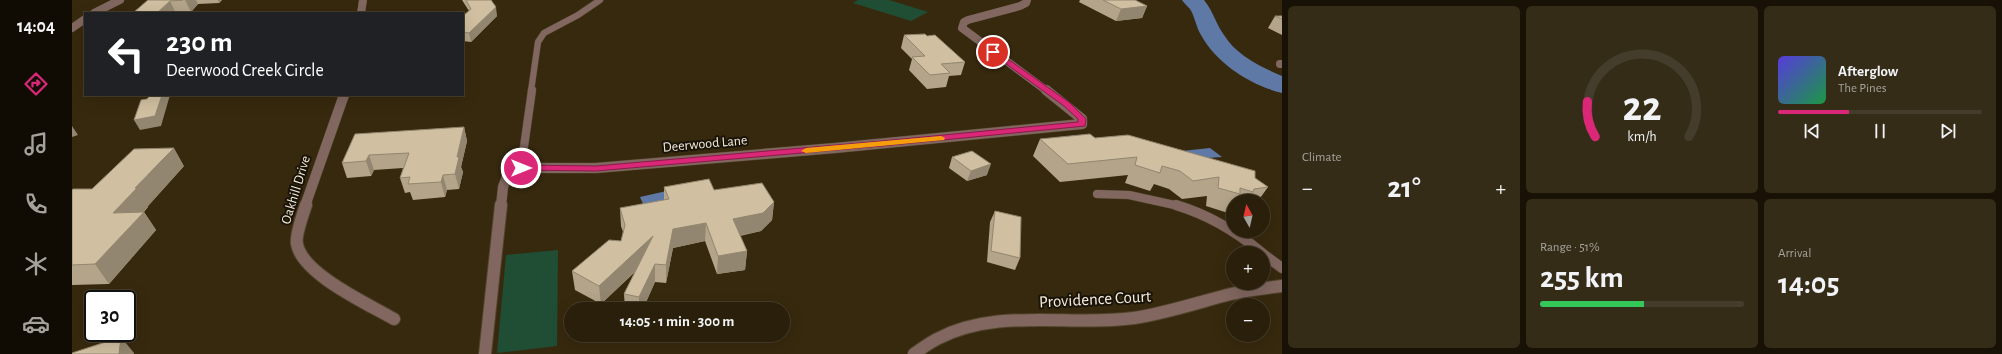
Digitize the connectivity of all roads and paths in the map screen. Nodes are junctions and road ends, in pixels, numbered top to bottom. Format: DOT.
graph roads {
  1 [pos="120,0"];
  2 [pos="363,0"];
  3 [pos="600,0"];
  4 [pos="1027,0"];
  5 [pos="96,12"];
  6 [pos="361,12"];
  7 [pos="84,20"];
  8 [pos="72,28"];
  9 [pos="344,96"];
  10 [pos="521,168"];
  11 [pos="1097,194"];
  12 [pos="1253,246"];
  13 [pos="1270,259"];
  14 [pos="1282,268"];
  15 [pos="1282,286"];
  16 [pos="394,319"];
  17 [pos="485,354"];
  18 [pos="914,354"];
  1 -- 5 [label="street"];
  2 -- 6 [label="street"];
  3 -- 10 [label="lane"];
  4 -- 10 [label="street, Deerwood Lane"];
  7 -- 8 [label="street"];
  9 -- 16 [label="street, Oakhill Drive"];
  10 -- 17 [label="street"];
  11 -- 12 [label="lane"];
  13 -- 14 [label="lane"];
  15 -- 18 [label="street, Providence Court"];
}
